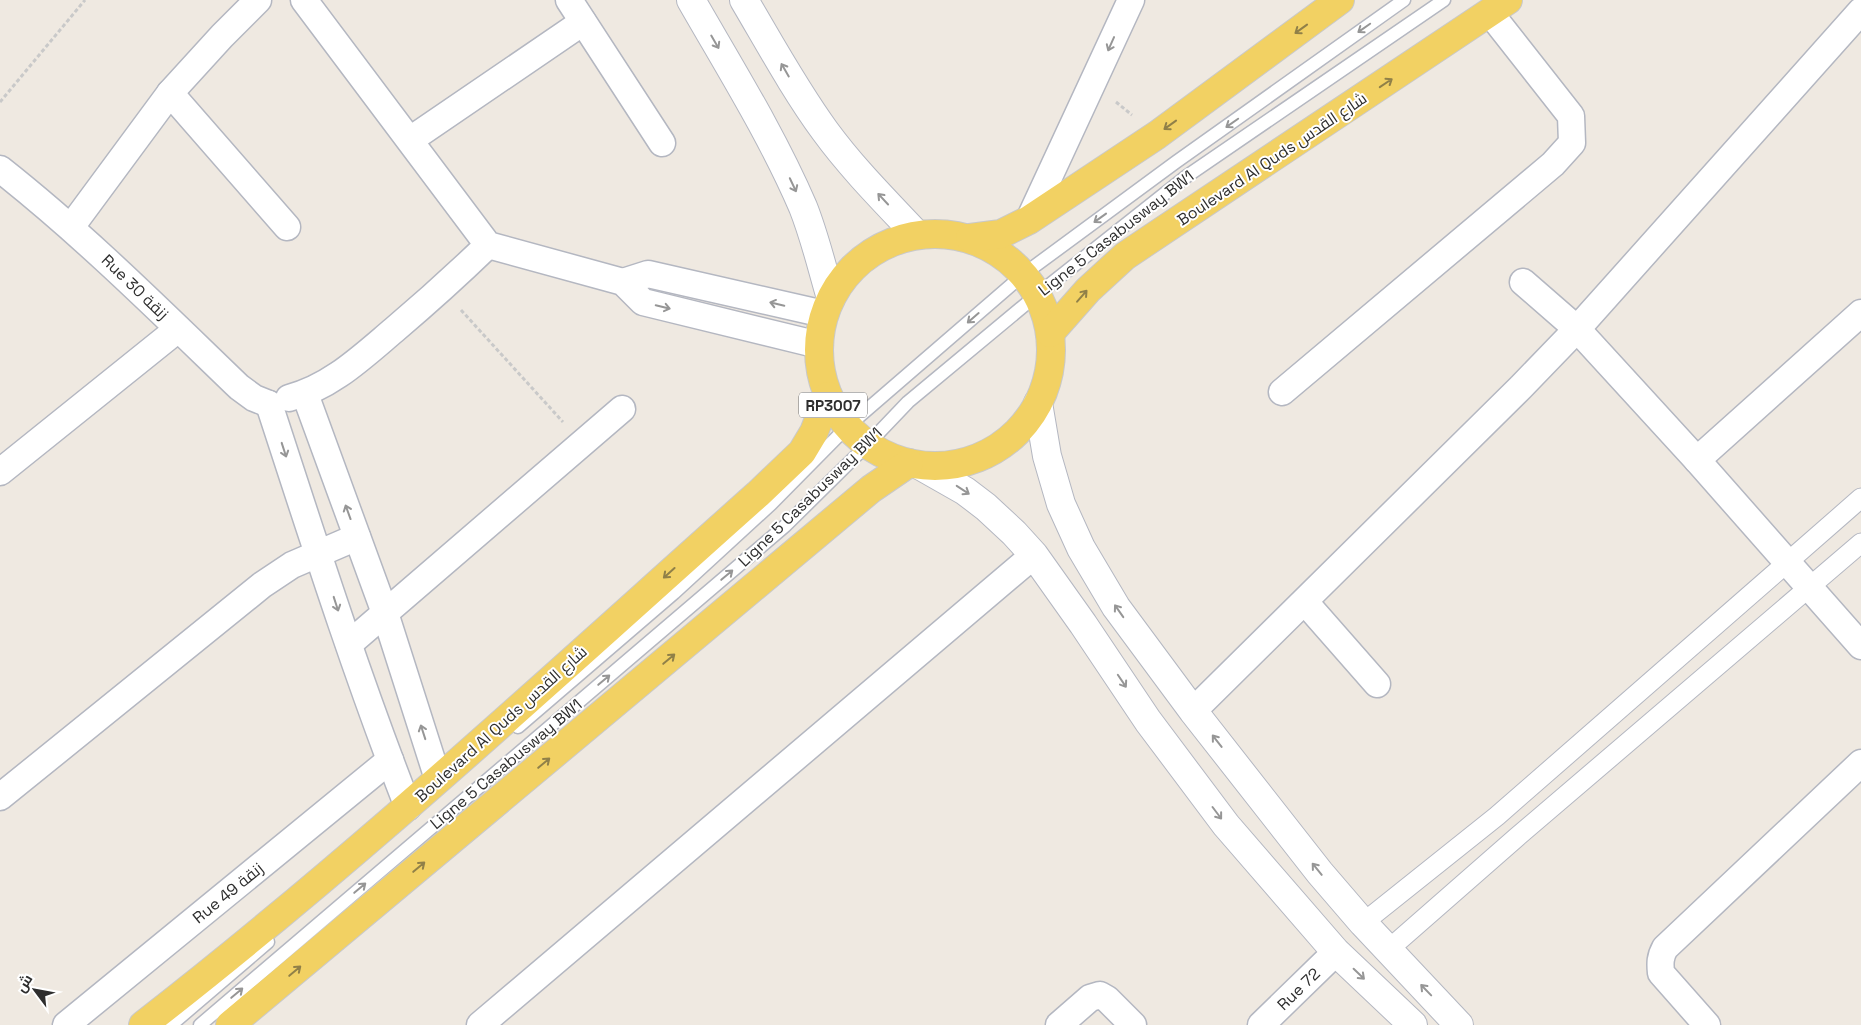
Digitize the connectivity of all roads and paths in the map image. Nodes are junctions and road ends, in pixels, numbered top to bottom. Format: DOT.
graph roads {
  1 [pos="85,0"];
  2 [pos="258,0"];
  3 [pos="304,0"];
  4 [pos="691,0"];
  5 [pos="744,0"];
  6 [pos="1131,0"];
  7 [pos="1404,0"];
  8 [pos="1444,0"];
  9 [pos="1336,1"];
  10 [pos="1499,6"];
  11 [pos="1861,10"];
  12 [pos="576,11"];
  13 [pos="170,93"];
  14 [pos="0,102"];
  15 [pos="410,140"];
  16 [pos="662,143"];
  17 [pos="0,169"];
  18 [pos="1029,220"];
  19 [pos="71,227"];
  20 [pos="287,227"];
  21 [pos="917,234"];
  22 [pos="970,238"];
  23 [pos="488,245"];
  24 [pos="623,282"];
  25 [pos="1523,282"];
  26 [pos="1031,284"];
  27 [pos="442,290"];
  28 [pos="828,306"];
  29 [pos="1861,313"];
  30 [pos="178,329"];
  31 [pos="1576,329"];
  32 [pos="1050,333"];
  33 [pos="819,345"];
  34 [pos="1282,392"];
  35 [pos="305,394"];
  36 [pos="828,396"];
  37 [pos="1038,403"];
  38 [pos="269,404"];
  39 [pos="622,409"];
  40 [pos="857,435"];
  41 [pos="582,443"];
  42 [pos="1696,460"];
  43 [pos="915,465"];
  44 [pos="0,472"];
  45 [pos="1861,498"];
  46 [pos="357,537"];
  47 [pos="1861,543"];
  48 [pos="317,553"];
  49 [pos="1034,555"];
  50 [pos="1788,564"];
  51 [pos="1810,588"];
  52 [pos="1305,602"];
  53 [pos="385,613"];
  54 [pos="349,644"];
  55 [pos="1861,646"];
  56 [pos="1377,684"];
  57 [pos="1193,711"];
  58 [pos="509,735"];
  59 [pos="390,760"];
  60 [pos="1861,763"];
  61 [pos="471,767"];
  62 [pos="438,779"];
  63 [pos="0,797"];
  64 [pos="408,806"];
  65 [pos="299,915"];
  66 [pos="1363,924"];
  67 [pos="276,935"];
  68 [pos="1388,950"];
  69 [pos="1336,952"];
  70 [pos="66,1025"];
  71 [pos="144,1025"];
  72 [pos="171,1025"];
  73 [pos="200,1025"];
  74 [pos="230,1025"];
  75 [pos="480,1025"];
  76 [pos="1059,1025"];
  77 [pos="1132,1025"];
  78 [pos="1261,1025"];
  79 [pos="1412,1025"];
  80 [pos="1459,1025"];
  81 [pos="1707,1025"];
  1 -- 14 [label="path"];
  2 -- 13 [label="street"];
  3 -- 15 [label="street"];
  4 -- 28 [label="street, RP3007, one-way"];
  21 -- 5 [label="street, one-way"];
  6 -- 18 [label="street, one-way"];
  7 -- 26 [label="lane, Ligne 5 Casabusway BW1, one-way"];
  8 -- 26 [label="lane, Ligne 5 Casabusway BW1"];
  9 -- 18 [label="main road, one-way"];
  32 -- 10 [label="main road, Boulevard Al Quds شارع القدس, one-way"];
  10 -- 34 [label="street"];
  11 -- 31 [label="street"];
  12 -- 15 [label="street"];
  12 -- 16 [label="street"];
  13 -- 19 [label="street"];
  13 -- 20 [label="street"];
  15 -- 23 [label="street"];
  17 -- 19 [label="street, Rue 30 زنقة"];
  18 -- 22 [label="main road"];
  19 -- 30 [label="street, Rue 30 زنقة"];
  21 -- 22 [label="main road, RP3007"];
  21 -- 28 [label="main road, RP3007"];
  22 -- 26 [label="main road, RP3007"];
  23 -- 24 [label="street"];
  23 -- 27 [label="street"];
  28 -- 24 [label="street, one-way"];
  24 -- 33 [label="street, one-way"];
  25 -- 31 [label="street"];
  26 -- 32 [label="main road, RP3007"];
  26 -- 40 [label="lane, Ligne 5 Casabusway BW1, one-way"];
  26 -- 40 [label="lane, Ligne 5 Casabusway BW1"];
  27 -- 35 [label="street"];
  27 -- 41 [label="path"];
  28 -- 33 [label="main road, RP3007"];
  29 -- 42 [label="street"];
  30 -- 38 [label="street, Rue 30 زنقة"];
  30 -- 44 [label="street"];
  31 -- 42 [label="street"];
  31 -- 52 [label="street"];
  32 -- 37 [label="main road, RP3007"];
  33 -- 36 [label="main road, RP3007"];
  35 -- 38 [label="street"];
  46 -- 35 [label="street, one-way"];
  36 -- 40 [label="main road, RP3007"];
  36 -- 62 [label="main road, Boulevard Al Quds شارع القدس, one-way"];
  37 -- 43 [label="main road, RP3007"];
  57 -- 37 [label="street, one-way"];
  38 -- 48 [label="street, one-way"];
  39 -- 41 [label="street"];
  40 -- 43 [label="main road, RP3007"];
  40 -- 58 [label="lane, Ligne 5 Casabusway BW1"];
  73 -- 40 [label="lane, Ligne 5 Casabusway BW1, one-way"];
  41 -- 53 [label="street"];
  42 -- 50 [label="street"];
  43 -- 49 [label="street, RP3007, one-way"];
  74 -- 43 [label="main road, one-way"];
  45 -- 50 [label="street"];
  46 -- 48 [label="street"];
  46 -- 53 [label="street"];
  47 -- 51 [label="street"];
  48 -- 54 [label="street, one-way"];
  48 -- 63 [label="street"];
  49 -- 69 [label="street, RP3007, one-way"];
  49 -- 75 [label="street"];
  50 -- 51 [label="street"];
  50 -- 66 [label="street"];
  51 -- 55 [label="street"];
  51 -- 68 [label="street"];
  52 -- 56 [label="street"];
  52 -- 57 [label="street"];
  53 -- 54 [label="street"];
  62 -- 53 [label="street, one-way"];
  54 -- 59 [label="street"];
  66 -- 57 [label="street, one-way"];
  59 -- 64 [label="street"];
  59 -- 70 [label="street, Rue 49 زنقة"];
  60 -- 81 [label="street"];
  61 -- 65 [label="lane, Ligne 5 Casabusway BW1"];
  62 -- 64 [label="main road, Boulevard Al Quds شارع القدس"];
  64 -- 71 [label="main road, Boulevard Al Quds شارع القدس"];
  66 -- 68 [label="street"];
  67 -- 72 [label="lane"];
  80 -- 68 [label="street, one-way"];
  69 -- 78 [label="street, Rue 72"];
  69 -- 79 [label="street, RP3007, one-way"];
  76 -- 77 [label="street"];
}
